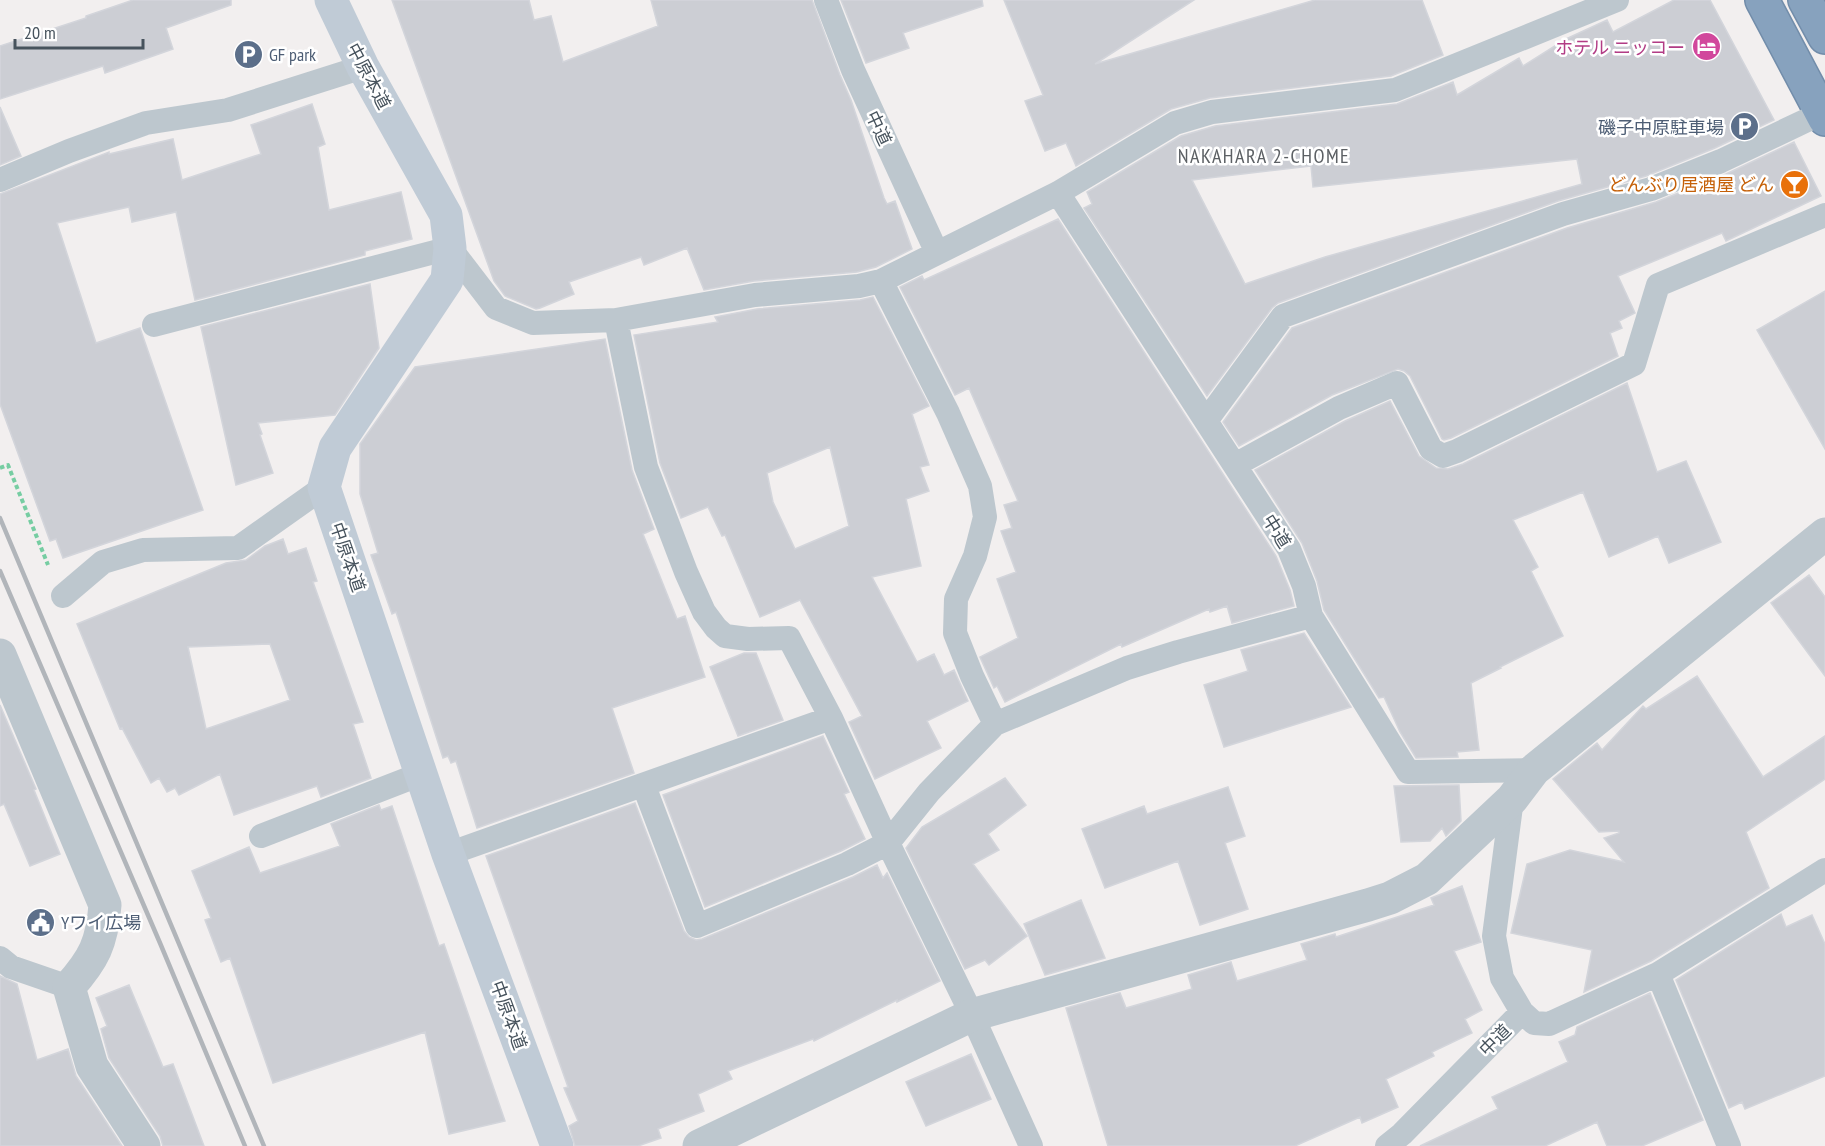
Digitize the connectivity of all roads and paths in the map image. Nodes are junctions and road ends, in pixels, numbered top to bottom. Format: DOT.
graph roads {
  1 [pos="331,0"];
  2 [pos="826,0"];
  3 [pos="1617,0"];
  4 [pos="1762,0"];
  5 [pos="1805,0"];
  6 [pos="1825,37"];
  7 [pos="363,67"];
  8 [pos="1824,116"];
  9 [pos="0,180"];
  10 [pos="1058,193"];
  11 [pos="1825,215"];
  12 [pos="450,248"];
  13 [pos="937,254"];
  14 [pos="881,281"];
  15 [pos="616,320"];
  16 [pos="154,325"];
  17 [pos="1206,421"];
  18 [pos="1235,465"];
  19 [pos="0,468"];
  20 [pos="324,487"];
  21 [pos="1825,534"];
  22 [pos="44,558"];
  23 [pos="63,596"];
  24 [pos="1311,616"];
  25 [pos="0,655"];
  26 [pos="831,718"];
  27 [pos="995,724"];
  28 [pos="1534,770"];
  29 [pos="421,774"];
  30 [pos="644,786"];
  31 [pos="1512,799"];
  32 [pos="261,836"];
  33 [pos="888,843"];
  34 [pos="448,854"];
  35 [pos="1825,870"];
  36 [pos="0,958"];
  37 [pos="1658,974"];
  38 [pos="69,987"];
  39 [pos="1522,1012"];
  40 [pos="972,1015"];
  41 [pos="144,1146"];
  42 [pos="557,1146"];
  43 [pos="699,1146"];
  44 [pos="1031,1146"];
  45 [pos="1387,1146"];
  46 [pos="1729,1146"];
  1 -- 7 [label="street, 中原本道"];
  2 -- 13 [label="lane, 中道"];
  3 -- 10 [label="lane"];
  4 -- 8 [label="highway"];
  5 -- 6 [label="highway"];
  7 -- 9 [label="lane"];
  7 -- 12 [label="street, 中原本道"];
  8 -- 17 [label="lane"];
  10 -- 13 [label="lane"];
  10 -- 17 [label="lane, 中道"];
  11 -- 18 [label="lane"];
  12 -- 15 [label="lane"];
  12 -- 16 [label="lane"];
  12 -- 20 [label="street, 中原本道"];
  13 -- 14 [label="lane"];
  14 -- 15 [label="lane"];
  14 -- 27 [label="lane"];
  15 -- 26 [label="lane"];
  17 -- 18 [label="lane, 中道"];
  18 -- 24 [label="lane, 中道"];
  19 -- 22 [label="path"];
  20 -- 23 [label="lane"];
  20 -- 29 [label="street, 中原本道"];
  21 -- 28 [label="street"];
  24 -- 27 [label="lane"];
  24 -- 28 [label="lane, 中道"];
  25 -- 38 [label="street"];
  26 -- 30 [label="lane"];
  26 -- 33 [label="lane"];
  27 -- 33 [label="lane"];
  28 -- 31 [label="street"];
  29 -- 32 [label="lane"];
  29 -- 34 [label="street, 中原本道"];
  30 -- 33 [label="lane"];
  30 -- 34 [label="lane"];
  31 -- 39 [label="lane, 中道"];
  31 -- 40 [label="street"];
  33 -- 40 [label="lane"];
  34 -- 42 [label="street, 中原本道"];
  35 -- 37 [label="lane"];
  36 -- 38 [label="lane"];
  37 -- 39 [label="lane"];
  37 -- 46 [label="lane"];
  38 -- 41 [label="street"];
  39 -- 45 [label="lane, 中道"];
  40 -- 43 [label="street"];
  40 -- 44 [label="lane"];
}
